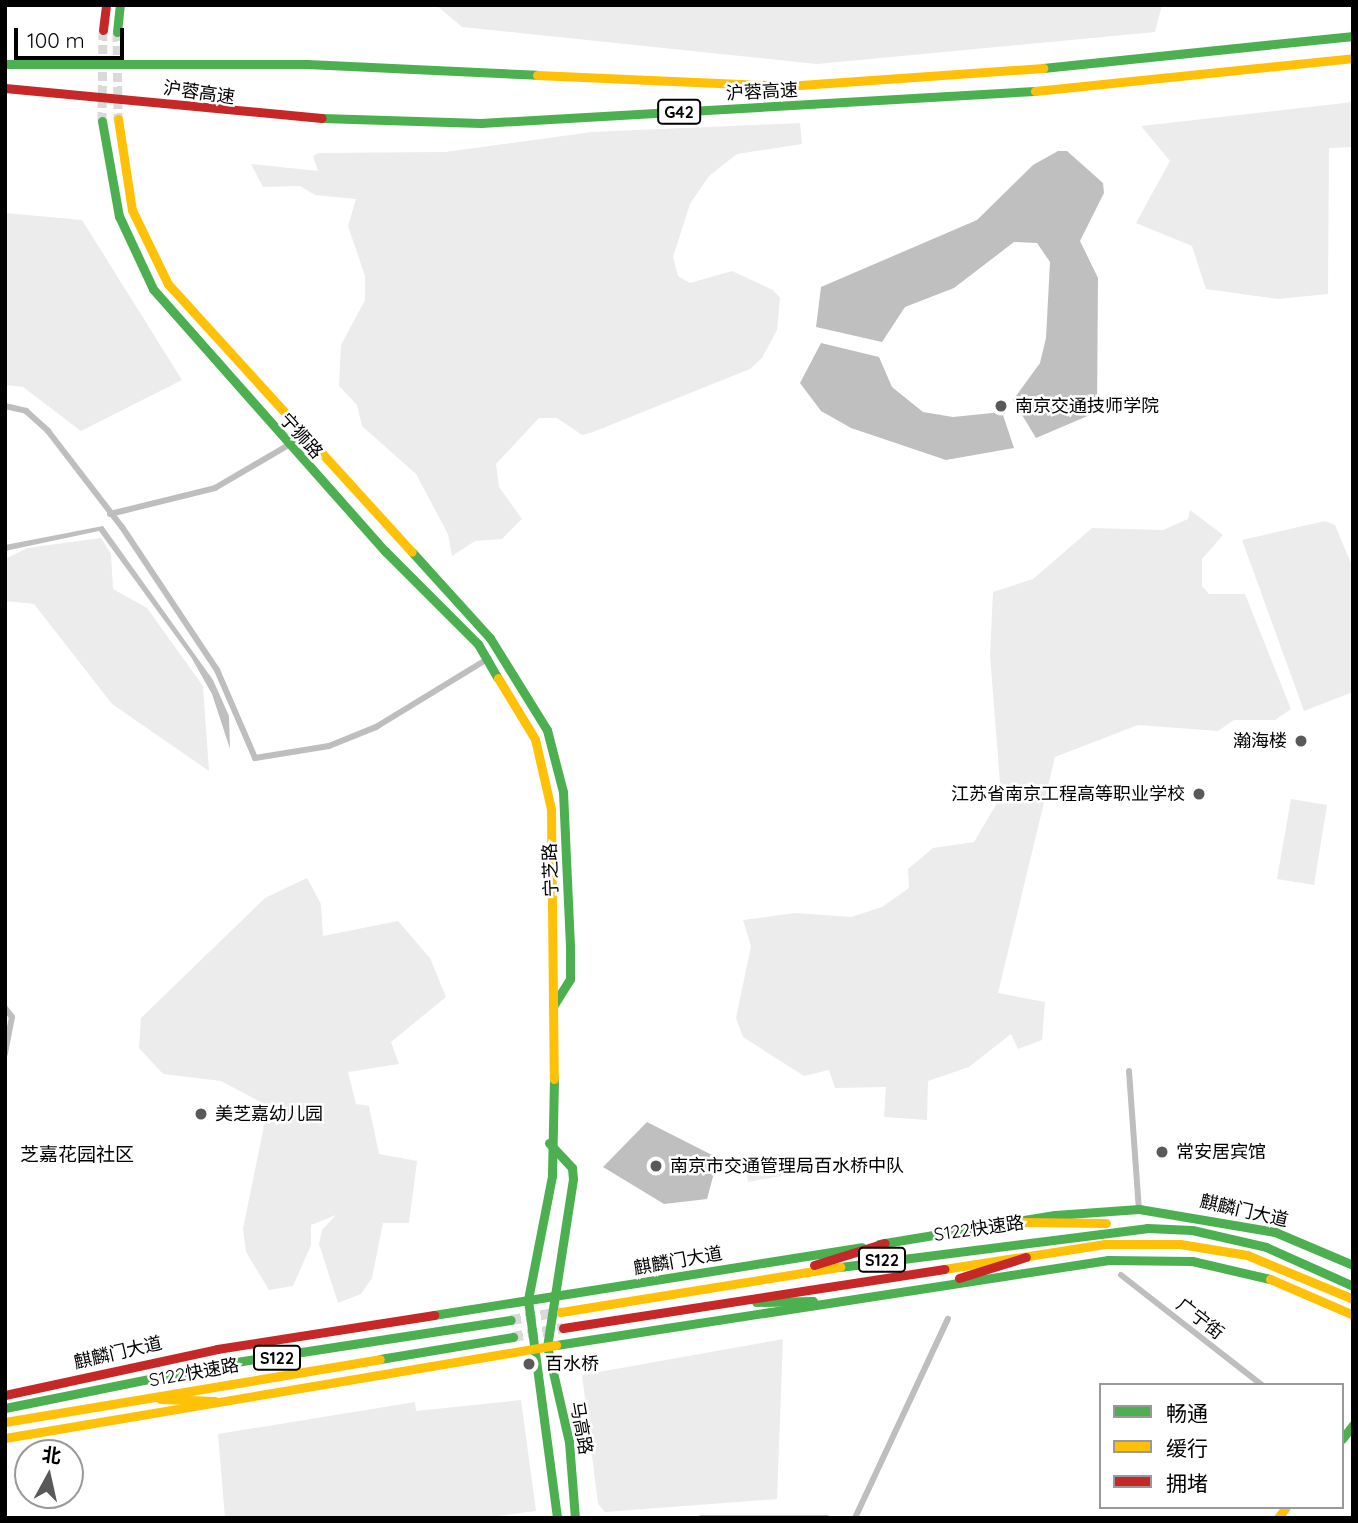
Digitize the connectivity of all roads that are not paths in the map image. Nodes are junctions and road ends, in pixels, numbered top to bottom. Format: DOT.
graph roads {
  1 [pos="106,5"];
  2 [pos="120,5"];
  3 [pos="103,30"];
  4 [pos="117,32"];
  5 [pos="1353,36"];
  6 [pos="1353,58"];
  7 [pos="5,64"];
  8 [pos="5,88"];
  9 [pos="118,119"];
  10 [pos="102,121"];
  11 [pos="5,406"];
  12 [pos="304,436"];
  13 [pos="291,448"];
  14 [pos="110,514"];
  15 [pos="489,658"];
  16 [pos="547,730"];
  17 [pos="535,739"];
  18 [pos="553,1006"];
  19 [pos="5,1008"];
  20 [pos="5,1054"];
  21 [pos="1129,1071"];
  22 [pos="549,1143"];
  23 [pos="1139,1209"];
  24 [pos="1021,1222"];
  25 [pos="1147,1228"];
  26 [pos="885,1243"];
  27 [pos="1054,1248"];
  28 [pos="1353,1265"];
  29 [pos="783,1275"];
  30 [pos="1121,1275"];
  31 [pos="959,1278"];
  32 [pos="1353,1286"];
  33 [pos="551,1296"];
  34 [pos="1353,1299"];
  35 [pos="528,1300"];
  36 [pos="813,1301"];
  37 [pos="718,1302"];
  38 [pos="561,1311"];
  39 [pos="1353,1315"];
  40 [pos="948,1319"];
  41 [pos="511,1320"];
  42 [pos="563,1328"];
  43 [pos="513,1336"];
  44 [pos="547,1346"];
  45 [pos="533,1348"];
  46 [pos="1259,1383"];
  47 [pos="5,1395"];
  48 [pos="140,1398"];
  49 [pos="215,1401"];
  50 [pos="5,1408"];
  51 [pos="5,1422"];
  52 [pos="5,1438"];
  53 [pos="557,1518"];
  54 [pos="575,1518"];
  55 [pos="701,1518"];
  56 [pos="827,1518"];
  57 [pos="855,1518"];
  1 -- 3 [label="main road"];
  2 -- 4 [label="main road"];
  5 -- 7 [label="main road, 沪蓉高速 / G42"];
  6 -- 8 [label="main road, 沪蓉高速 / G42"];
  9 -- 12 [label="main road, 宁狮路"];
  10 -- 13 [label="main road, 宁狮路"];
  11 -- 14 [label="street"];
  12 -- 13 [label="street"];
  12 -- 16 [label="main road, 宁狮路"];
  13 -- 14 [label="street"];
  13 -- 15 [label="main road, 宁狮路"];
  14 -- 15 [label="street"];
  15 -- 17 [label="main road, 宁狮路"];
  16 -- 18 [label="main road, 宁芝路"];
  17 -- 18 [label="main road, 宁芝路"];
  18 -- 22 [label="main road, 宁芝路"];
  19 -- 20 [label="street"];
  21 -- 23 [label="street"];
  22 -- 33 [label="main road"];
  22 -- 35 [label="main road, 宁芝路"];
  23 -- 24 [label="main road, 麒麟门大道"];
  23 -- 28 [label="main road, 麒麟门大道"];
  24 -- 25 [label="main road"];
  24 -- 26 [label="main road, 麒麟门大道"];
  25 -- 29 [label="main road, S122快速路 / S122"];
  25 -- 32 [label="main road, S122快速路 / S122"];
  26 -- 29 [label="main road"];
  26 -- 33 [label="main road, 麒麟门大道"];
  27 -- 31 [label="main road"];
  27 -- 34 [label="main road, S122快速路 / S122"];
  27 -- 37 [label="main road, S122快速路 / S122"];
  29 -- 38 [label="main road, S122快速路 / S122"];
  30 -- 46 [label="street, 广宁街"];
  31 -- 36 [label="main road"];
  31 -- 39 [label="main road"];
  33 -- 35 [label="main road, 麒麟门大道"];
  33 -- 44 [label="main road, 马高路"];
  35 -- 45 [label="main road, 马高路"];
  35 -- 47 [label="main road, 麒麟门大道"];
  36 -- 37 [label="main road"];
  36 -- 44 [label="main road"];
  37 -- 42 [label="main road, S122快速路 / S122"];
  40 -- 57 [label="street"];
  41 -- 50 [label="main road, S122快速路 / S122"];
  43 -- 48 [label="main road, S122快速路 / S122"];
  44 -- 45 [label="main road"];
  44 -- 54 [label="main road, 马高路"];
  45 -- 49 [label="main road"];
  45 -- 53 [label="main road, 马高路"];
  48 -- 49 [label="main road"];
  48 -- 51 [label="main road, S122快速路 / S122"];
  49 -- 52 [label="main road"];
  55 -- 56 [label="street"];
}
